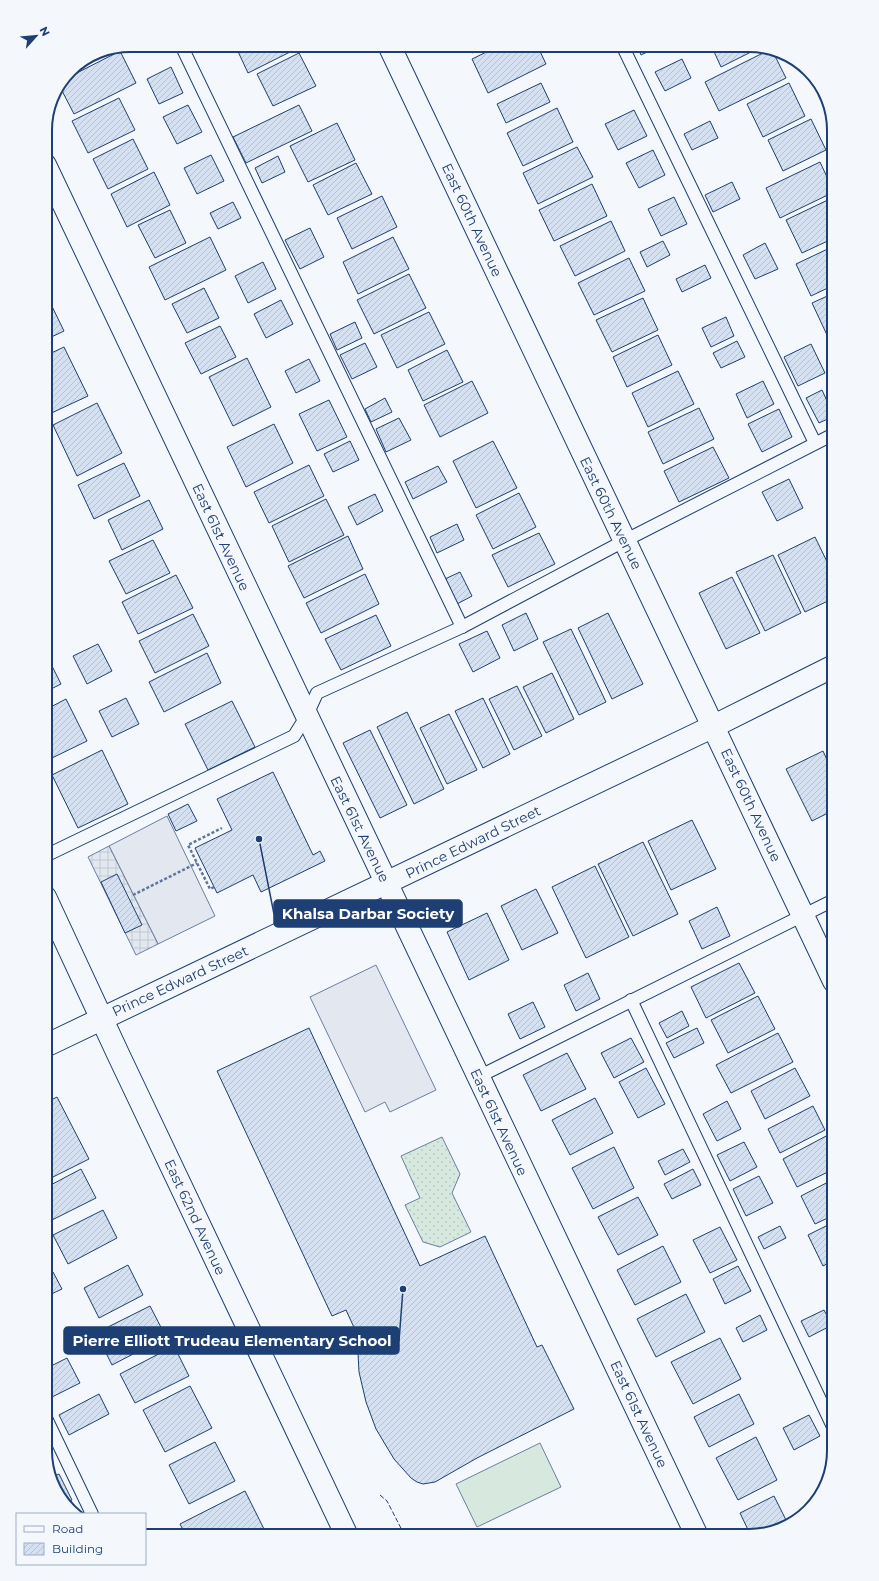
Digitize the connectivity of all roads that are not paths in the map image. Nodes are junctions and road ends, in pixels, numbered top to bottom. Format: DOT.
graph roads {
  1 [pos="184,52"];
  2 [pos="392,52"];
  3 [pos="625,52"];
  4 [pos="52,180"];
  5 [pos="827,437"];
  6 [pos="815,443"];
  7 [pos="624,541"];
  8 [pos="462,626"];
  9 [pos="827,670"];
  10 [pos="306,717"];
  11 [pos="714,726"];
  12 [pos="52,853"];
  13 [pos="386,883"];
  14 [pos="827,903"];
  15 [pos="52,912"];
  16 [pos="803,915"];
  17 [pos="827,966"];
  18 [pos="631,1000"];
  19 [pos="102,1018"];
  20 [pos="52,1043"];
  21 [pos="478,1077"];
  22 [pos="827,1414"];
  23 [pos="52,1431"];
  24 [pos="92,1513"];
  25 [pos="344,1529"];
  26 [pos="694,1529"];
  1 -- 8 [label="lane"];
  2 -- 7 [label="street, East 60th Avenue"];
  3 -- 6 [label="lane"];
  4 -- 10 [label="street, East 61st Avenue"];
  5 -- 6 [label="lane"];
  6 -- 7 [label="lane"];
  7 -- 8 [label="lane"];
  7 -- 11 [label="street, East 60th Avenue"];
  8 -- 10 [label="lane"];
  9 -- 11 [label="street, Prince Edward Street"];
  10 -- 12 [label="lane"];
  10 -- 13 [label="street, East 61st Avenue"];
  11 -- 13 [label="street, Prince Edward Street"];
  11 -- 16 [label="street, East 60th Avenue"];
  13 -- 19 [label="street, Prince Edward Street"];
  13 -- 21 [label="street, East 61st Avenue"];
  14 -- 16 [label="lane"];
  15 -- 19 [label="street, East 62nd Avenue"];
  16 -- 17 [label="street, East 60th Avenue"];
  16 -- 18 [label="lane"];
  18 -- 21 [label="lane"];
  18 -- 22 [label="lane"];
  19 -- 20 [label="street, Prince Edward Street"];
  19 -- 25 [label="street, East 62nd Avenue"];
  21 -- 26 [label="street, East 61st Avenue"];
  23 -- 24 [label="lane"];
}
